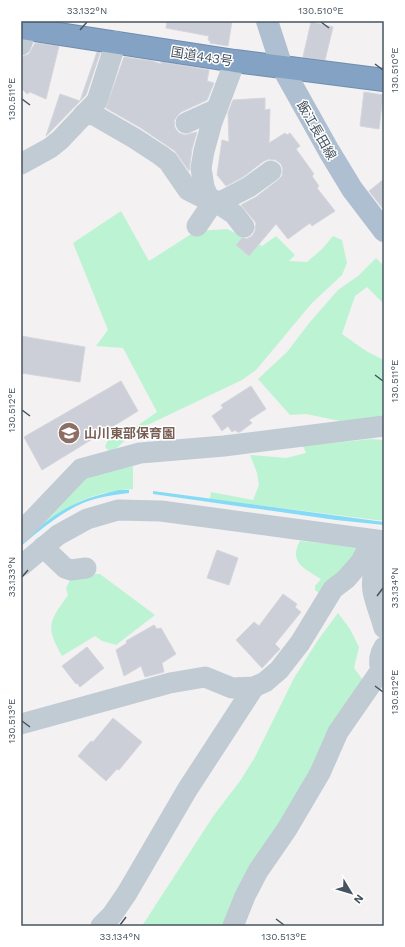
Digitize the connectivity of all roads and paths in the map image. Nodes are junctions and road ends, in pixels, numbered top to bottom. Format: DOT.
graph roads {
  1 [pos="267,21"];
  2 [pos="23,34"];
  3 [pos="116,42"];
  4 [pos="235,60"];
  5 [pos="282,66"];
  6 [pos="384,80"];
  7 [pos="217,109"];
  8 [pos="84,114"];
  9 [pos="186,123"];
  10 [pos="21,164"];
  11 [pos="271,171"];
  12 [pos="214,201"];
  13 [pos="197,226"];
  14 [pos="244,227"];
  15 [pos="384,231"];
  16 [pos="384,426"];
  17 [pos="21,532"];
  18 [pos="379,541"];
  19 [pos="43,547"];
  20 [pos="21,566"];
  21 [pos="86,568"];
  22 [pos="384,626"];
  23 [pos="384,647"];
  24 [pos="382,671"];
  25 [pos="254,686"];
  26 [pos="21,724"];
  27 [pos="101,926"];
  28 [pos="233,926"];
  1 -- 5 [label="main road, 飯江長田線"];
  2 -- 3 [label="highway, 国道443号"];
  3 -- 4 [label="highway, 国道443号"];
  3 -- 8 [label="street"];
  4 -- 5 [label="highway, 国道443号"];
  4 -- 7 [label="street"];
  5 -- 6 [label="highway, 国道443号"];
  5 -- 15 [label="main road, 飯江長田線"];
  7 -- 9 [label="street"];
  7 -- 12 [label="street"];
  8 -- 10 [label="street"];
  8 -- 12 [label="street"];
  11 -- 12 [label="street"];
  12 -- 13 [label="street"];
  12 -- 14 [label="street"];
  16 -- 17 [label="street"];
  18 -- 19 [label="street"];
  18 -- 22 [label="street"];
  18 -- 25 [label="street"];
  19 -- 20 [label="street"];
  19 -- 21 [label="street"];
  23 -- 24 [label="street"];
  24 -- 28 [label="street"];
  25 -- 26 [label="street"];
  25 -- 27 [label="street"];
}
